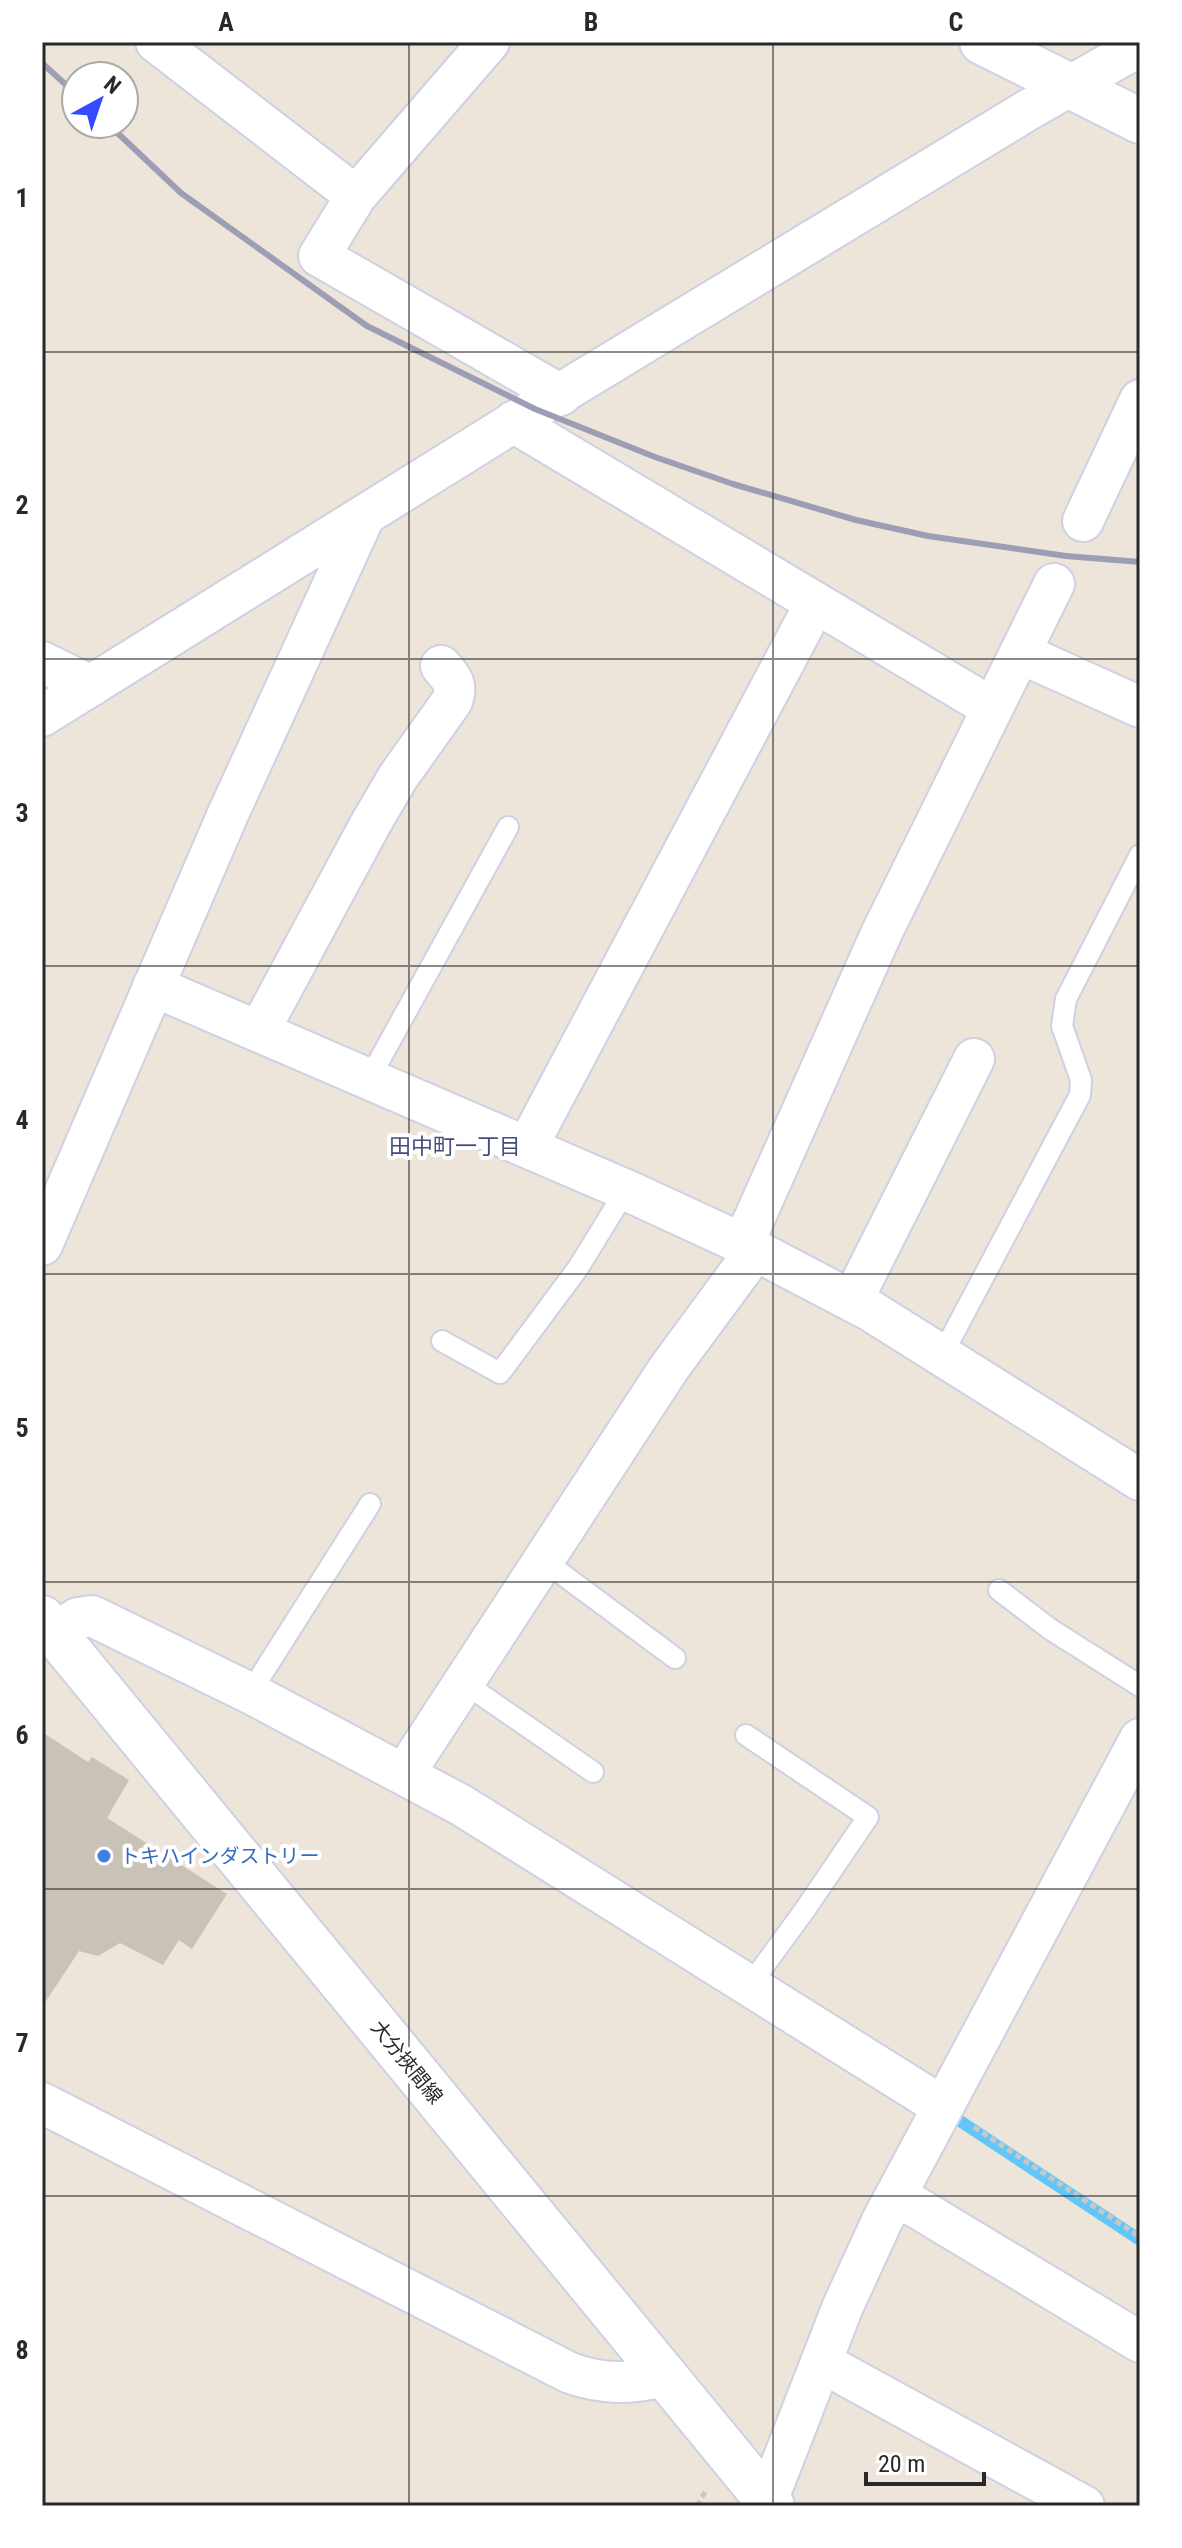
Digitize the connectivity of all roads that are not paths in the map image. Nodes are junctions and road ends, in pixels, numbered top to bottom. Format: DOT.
graph roads {
  1 [pos="156,42"];
  2 [pos="489,42"];
  3 [pos="982,42"];
  4 [pos="1140,46"];
  5 [pos="1068,86"];
  6 [pos="1140,121"];
  7 [pos="356,196"];
  8 [pos="561,395"];
  9 [pos="1140,400"];
  10 [pos="513,422"];
  11 [pos="364,517"];
  12 [pos="1083,521"];
  13 [pos="1054,584"];
  14 [pos="807,619"];
  15 [pos="1020,653"];
  16 [pos="42,662"];
  17 [pos="441,666"];
  18 [pos="91,686"];
  19 [pos="1140,707"];
  20 [pos="992,708"];
  21 [pos="42,716"];
  22 [pos="508,827"];
  23 [pos="1140,855"];
  24 [pos="153,986"];
  25 [pos="259,1031"];
  26 [pos="974,1059"];
  27 [pos="369,1079"];
  28 [pos="527,1147"];
  29 [pos="626,1190"];
  30 [pos="42,1245"];
  31 [pos="749,1247"];
  32 [pos="852,1301"];
  33 [pos="442,1341"];
  34 [pos="942,1355"];
  35 [pos="1140,1480"];
  36 [pos="370,1504"];
  37 [pos="543,1560"];
  38 [pos="999,1590"];
  39 [pos="48,1626"];
  40 [pos="675,1658"];
  41 [pos="463,1682"];
  42 [pos="1140,1686"];
  43 [pos="250,1693"];
  44 [pos="746,1735"];
  45 [pos="1140,1739"];
  46 [pos="593,1772"];
  47 [pos="404,1774"];
  48 [pos="750,1985"];
  49 [pos="42,2103"];
  50 [pos="943,2107"];
  51 [pos="896,2195"];
  52 [pos="1140,2342"];
  53 [pos="821,2362"];
  54 [pos="665,2376"];
  55 [pos="768,2504"];
  56 [pos="1084,2506"];
  1 -- 7 [label="street"];
  2 -- 7 [label="street"];
  3 -- 5 [label="main road"];
  4 -- 5 [label="street"];
  5 -- 6 [label="main road"];
  5 -- 8 [label="street"];
  7 -- 8 [label="street"];
  8 -- 10 [label="street"];
  9 -- 12 [label="street"];
  10 -- 11 [label="street"];
  10 -- 20 [label="street"];
  11 -- 18 [label="street"];
  11 -- 24 [label="street"];
  13 -- 15 [label="street"];
  14 -- 28 [label="street"];
  15 -- 19 [label="street"];
  15 -- 20 [label="street"];
  16 -- 18 [label="street"];
  17 -- 25 [label="street"];
  18 -- 21 [label="street"];
  20 -- 31 [label="street"];
  22 -- 27 [label="lane"];
  23 -- 34 [label="lane"];
  24 -- 25 [label="street"];
  24 -- 30 [label="street"];
  25 -- 27 [label="street"];
  26 -- 32 [label="street"];
  27 -- 28 [label="street"];
  28 -- 29 [label="street"];
  29 -- 31 [label="street"];
  29 -- 33 [label="lane"];
  31 -- 32 [label="street"];
  31 -- 37 [label="street"];
  32 -- 34 [label="street"];
  34 -- 35 [label="street"];
  36 -- 43 [label="lane"];
  37 -- 40 [label="lane"];
  37 -- 41 [label="street"];
  38 -- 42 [label="lane"];
  39 -- 43 [label="street"];
  39 -- 54 [label="main road, 大分挾間線"];
  41 -- 46 [label="lane"];
  41 -- 47 [label="street"];
  43 -- 47 [label="street"];
  44 -- 48 [label="lane"];
  45 -- 50 [label="street"];
  47 -- 48 [label="street"];
  48 -- 50 [label="street"];
  49 -- 54 [label="street"];
  50 -- 51 [label="street"];
  51 -- 52 [label="street"];
  51 -- 53 [label="street"];
  53 -- 55 [label="street"];
  53 -- 56 [label="street"];
  54 -- 55 [label="main road, 大分挾間線"];
}
